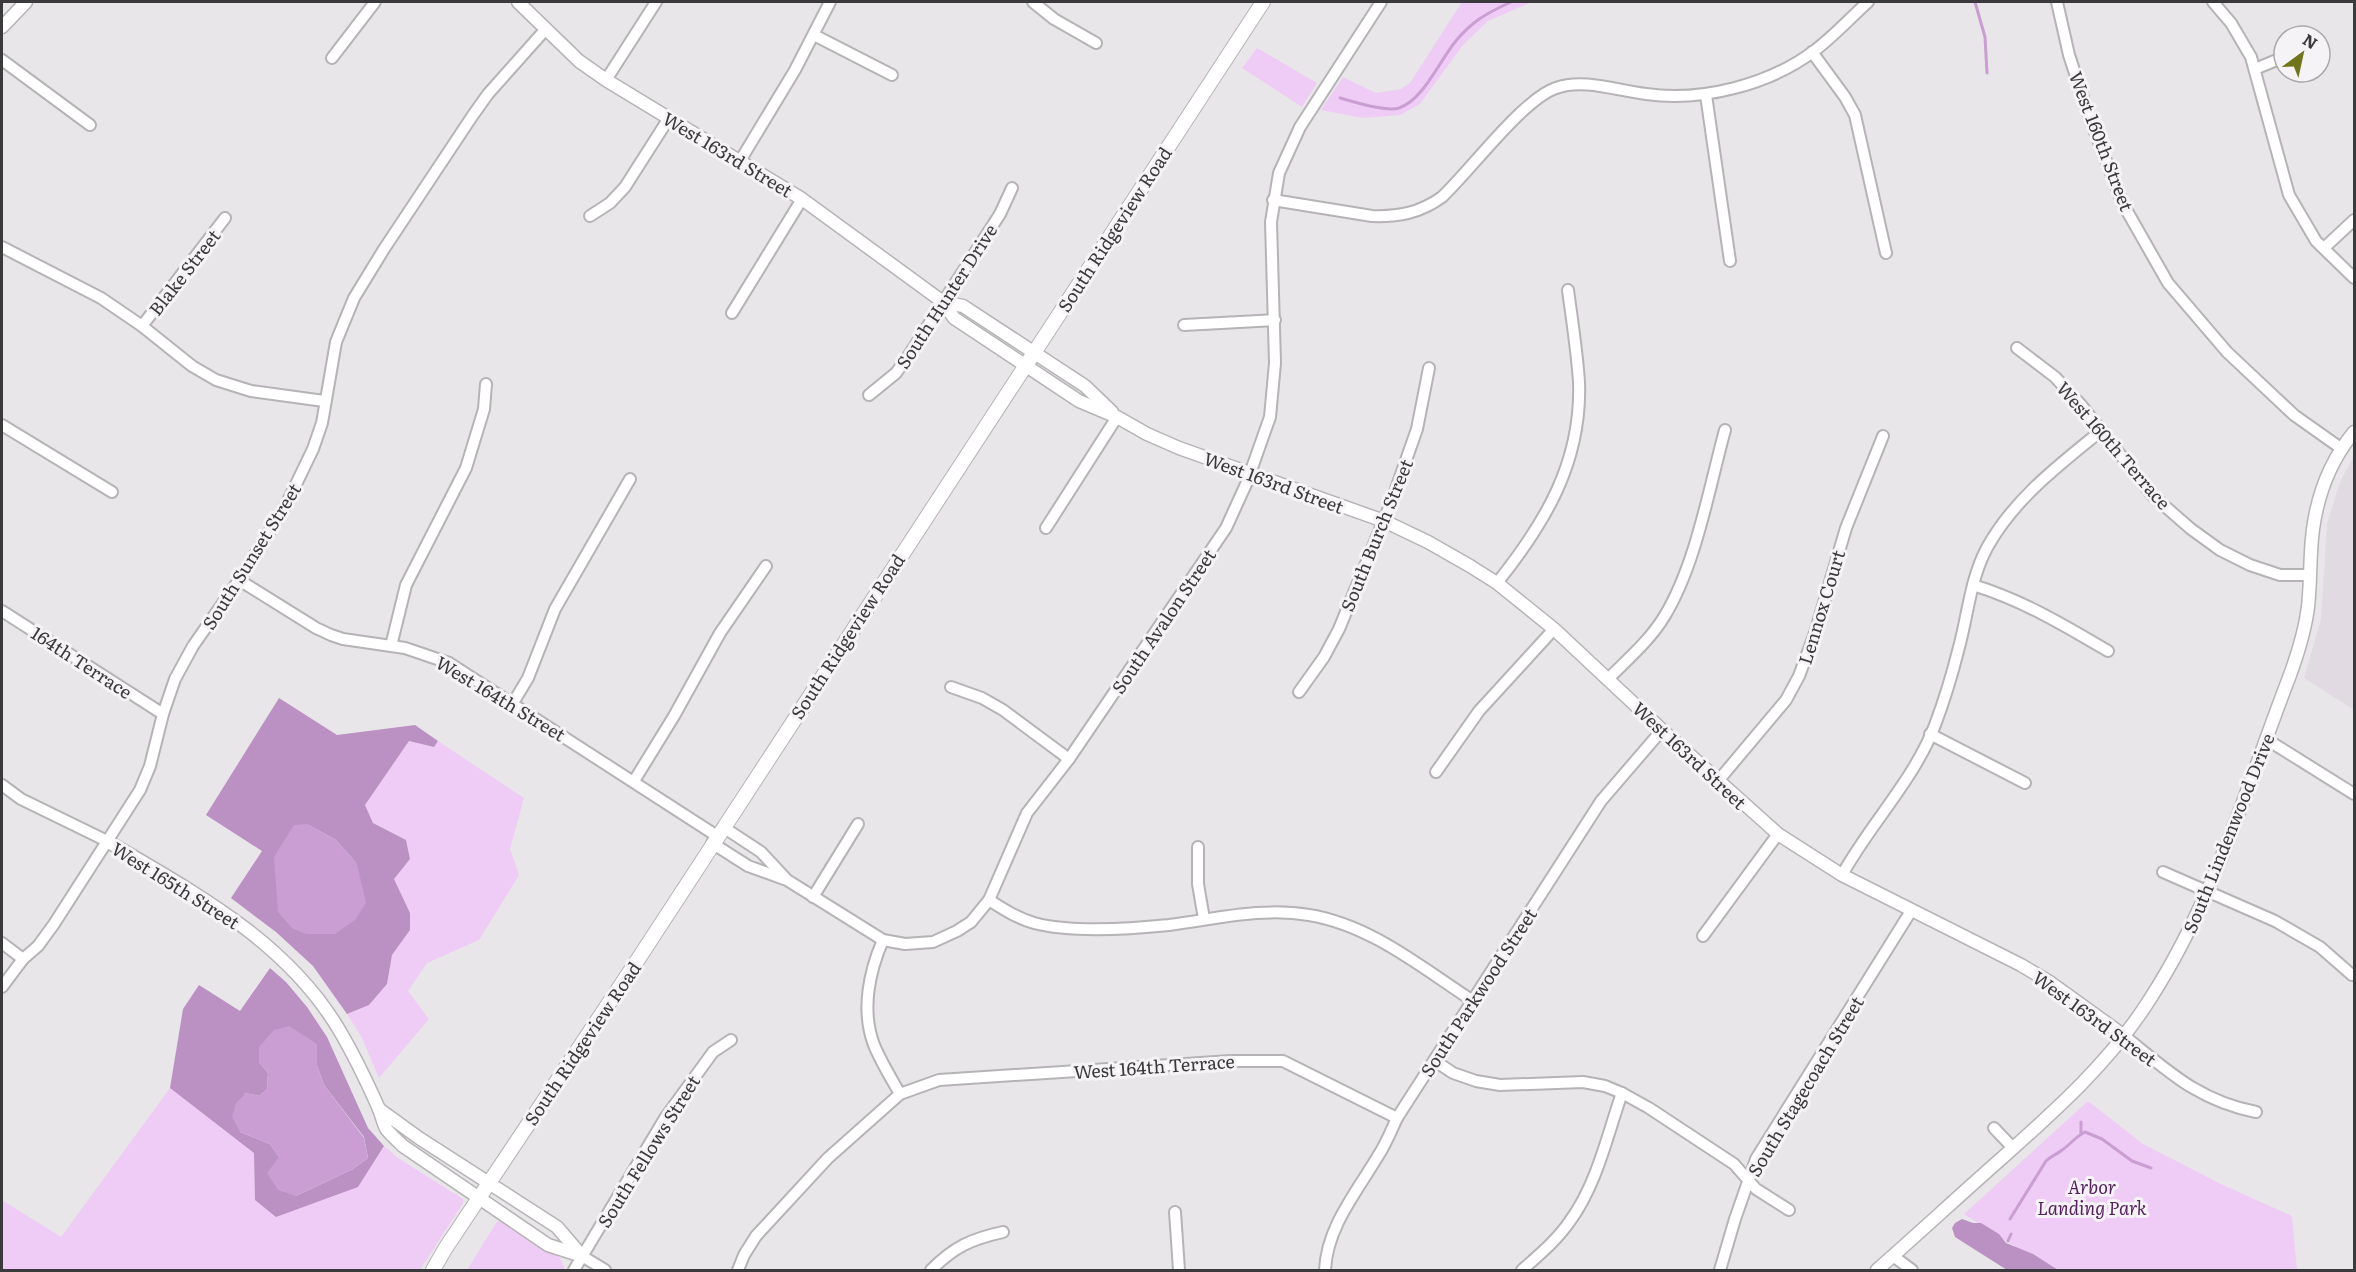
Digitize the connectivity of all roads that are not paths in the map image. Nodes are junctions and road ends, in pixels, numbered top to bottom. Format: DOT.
graph roads {
  1 [pos="26,2"];
  2 [pos="375,2"];
  3 [pos="518,2"];
  4 [pos="656,2"];
  5 [pos="830,2"];
  6 [pos="1033,2"];
  7 [pos="1263,2"];
  8 [pos="1381,2"];
  9 [pos="1868,2"];
  10 [pos="2057,2"];
  11 [pos="2213,2"];
  12 [pos="2,27"];
  13 [pos="545,30"];
  14 [pos="814,35"];
  15 [pos="1096,44"];
  16 [pos="1812,52"];
  17 [pos="332,58"];
  18 [pos="2,60"];
  19 [pos="2272,62"];
  20 [pos="2255,69"];
  21 [pos="892,75"];
  22 [pos="606,80"];
  23 [pos="1706,95"];
  24 [pos="669,118"];
  25 [pos="90,125"];
  26 [pos="740,161"];
  27 [pos="1012,188"];
  28 [pos="802,199"];
  29 [pos="1273,200"];
  30 [pos="590,216"];
  31 [pos="225,218"];
  32 [pos="2355,220"];
  33 [pos="2,247"];
  34 [pos="2324,248"];
  35 [pos="1886,253"];
  36 [pos="1730,261"];
  37 [pos="2355,278"];
  38 [pos="1569,290"];
  39 [pos="944,302"];
  40 [pos="732,312"];
  41 [pos="1275,320"];
  42 [pos="1184,325"];
  43 [pos="142,326"];
  44 [pos="2017,348"];
  45 [pos="1033,352"];
  46 [pos="1024,365"];
  47 [pos="1429,368"];
  48 [pos="486,384"];
  49 [pos="869,395"];
  50 [pos="324,401"];
  51 [pos="1117,417"];
  52 [pos="2,425"];
  53 [pos="1725,430"];
  54 [pos="2102,430"];
  55 [pos="2355,432"];
  56 [pos="1883,436"];
  57 [pos="2342,449"];
  58 [pos="1251,473"];
  59 [pos="630,479"];
  60 [pos="112,492"];
  61 [pos="1384,521"];
  62 [pos="1046,528"];
  63 [pos="766,566"];
  64 [pos="2310,575"];
  65 [pos="239,580"];
  66 [pos="1497,583"];
  67 [pos="1973,585"];
  68 [pos="2,610"];
  69 [pos="1554,629"];
  70 [pos="391,646"];
  71 [pos="2108,651"];
  72 [pos="1609,678"];
  73 [pos="951,687"];
  74 [pos="1299,692"];
  75 [pos="513,703"];
  76 [pos="163,714"];
  77 [pos="1662,730"];
  78 [pos="1930,734"];
  79 [pos="2266,739"];
  80 [pos="1069,759"];
  81 [pos="1436,772"];
  82 [pos="634,781"];
  83 [pos="1718,781"];
  84 [pos="2025,783"];
  85 [pos="2,784"];
  86 [pos="2355,794"];
  87 [pos="858,824"];
  88 [pos="1778,834"];
  89 [pos="718,835"];
  90 [pos="107,841"];
  91 [pos="1198,847"];
  92 [pos="2163,872"];
  93 [pos="1842,875"];
  94 [pos="788,880"];
  95 [pos="2208,891"];
  96 [pos="813,897"];
  97 [pos="989,900"];
  98 [pos="1911,911"];
  99 [pos="1204,919"];
  100 [pos="1703,936"];
  101 [pos="883,940"];
  102 [pos="2,943"];
  103 [pos="24,959"];
  104 [pos="2352,975"];
  105 [pos="2,987"];
  106 [pos="1473,1000"];
  107 [pos="2123,1035"];
  108 [pos="731,1040"];
  109 [pos="1434,1061"];
  110 [pos="1622,1093"];
  111 [pos="900,1094"];
  112 [pos="379,1109"];
  113 [pos="2256,1112"];
  114 [pos="1397,1118"];
  115 [pos="1994,1128"];
  116 [pos="2013,1148"];
  117 [pos="1748,1179"];
  118 [pos="489,1182"];
  119 [pos="480,1197"];
  120 [pos="1789,1210"];
  121 [pos="1175,1212"];
  122 [pos="1003,1232"];
  123 [pos="582,1256"];
  124 [pos="1893,1256"];
  125 [pos="433,1270"];
  126 [pos="574,1270"];
  127 [pos="605,1270"];
  128 [pos="738,1270"];
  129 [pos="931,1270"];
  130 [pos="1179,1270"];
  131 [pos="1325,1270"];
  132 [pos="1522,1270"];
  133 [pos="1720,1270"];
  134 [pos="1877,1270"];
  135 [pos="1912,1270"];
  1 -- 12 [label="street"];
  2 -- 17 [label="street"];
  3 -- 13 [label="street, West 163rd Street"];
  4 -- 22 [label="street"];
  5 -- 14 [label="street"];
  6 -- 15 [label="street"];
  7 -- 45 [label="main road, South Ridgeview Road"];
  8 -- 29 [label="street, South Avalon Street"];
  9 -- 16 [label="street"];
  10 -- 57 [label="street, West 160th Street"];
  11 -- 20 [label="street"];
  13 -- 22 [label="street, West 163rd Street"];
  13 -- 50 [label="street, South Sunset Street"];
  14 -- 21 [label="street"];
  14 -- 26 [label="street"];
  16 -- 23 [label="street"];
  16 -- 35 [label="street"];
  18 -- 25 [label="street"];
  19 -- 20 [label="street"];
  20 -- 34 [label="street"];
  22 -- 24 [label="street, West 163rd Street"];
  23 -- 29 [label="street"];
  23 -- 36 [label="street"];
  24 -- 26 [label="street, West 163rd Street"];
  24 -- 30 [label="street"];
  26 -- 28 [label="street, West 163rd Street"];
  27 -- 39 [label="street, South Hunter Drive"];
  28 -- 39 [label="street, West 163rd Street"];
  28 -- 40 [label="street"];
  29 -- 41 [label="street, South Avalon Street"];
  31 -- 43 [label="street, Blake Street"];
  32 -- 34 [label="street"];
  33 -- 43 [label="street"];
  34 -- 37 [label="street"];
  38 -- 66 [label="street"];
  39 -- 45 [label="street, West 163rd Street"];
  39 -- 46 [label="street, West 163rd Street"];
  39 -- 49 [label="street, South Hunter Drive"];
  41 -- 42 [label="street"];
  41 -- 58 [label="street, South Avalon Street"];
  43 -- 50 [label="street"];
  44 -- 54 [label="street, West 160th Terrace"];
  45 -- 46 [label="main road, South Ridgeview Road"];
  45 -- 51 [label="street, West 163rd Street"];
  46 -- 51 [label="street, West 163rd Street"];
  46 -- 89 [label="main road, South Ridgeview Road"];
  47 -- 61 [label="street, South Burch Street"];
  48 -- 70 [label="street"];
  50 -- 65 [label="street, South Sunset Street"];
  51 -- 58 [label="street, West 163rd Street"];
  51 -- 62 [label="street"];
  52 -- 60 [label="street"];
  53 -- 72 [label="street"];
  54 -- 64 [label="street, West 160th Terrace"];
  54 -- 67 [label="street"];
  55 -- 57 [label="street, South Lindenwood Drive"];
  56 -- 83 [label="street, Lennox Court"];
  57 -- 64 [label="street, South Lindenwood Drive"];
  58 -- 61 [label="street, West 163rd Street"];
  58 -- 80 [label="street, South Avalon Street"];
  59 -- 75 [label="street"];
  61 -- 66 [label="street, West 163rd Street"];
  61 -- 74 [label="street, South Burch Street"];
  63 -- 82 [label="street"];
  64 -- 79 [label="street, South Lindenwood Drive"];
  65 -- 70 [label="street, West 164th Street"];
  65 -- 76 [label="street, South Sunset Street"];
  66 -- 69 [label="street, West 163rd Street"];
  67 -- 71 [label="street"];
  67 -- 78 [label="street"];
  68 -- 76 [label="street, 164th Terrace"];
  69 -- 72 [label="street, West 163rd Street"];
  69 -- 81 [label="street"];
  70 -- 75 [label="street, West 164th Street"];
  72 -- 77 [label="street, West 163rd Street"];
  73 -- 80 [label="street"];
  75 -- 82 [label="street, West 164th Street"];
  76 -- 90 [label="street, South Sunset Street"];
  77 -- 83 [label="street, West 163rd Street"];
  77 -- 106 [label="street, South Parkwood Street"];
  78 -- 84 [label="street"];
  78 -- 93 [label="street"];
  79 -- 86 [label="street"];
  79 -- 95 [label="street, South Lindenwood Drive"];
  80 -- 97 [label="street, South Avalon Street"];
  82 -- 89 [label="street, West 164th Street"];
  83 -- 88 [label="street, West 163rd Street"];
  85 -- 90 [label="street, West 165th Street"];
  87 -- 96 [label="street"];
  88 -- 93 [label="street, West 163rd Street"];
  88 -- 100 [label="street"];
  89 -- 94 [label="street, West 164th Street"];
  89 -- 94 [label="street, West 164th Street"];
  89 -- 118 [label="main road, South Ridgeview Road"];
  90 -- 103 [label="street, South Sunset Street"];
  90 -- 112 [label="street, West 165th Street"];
  91 -- 99 [label="street"];
  92 -- 95 [label="street"];
  93 -- 98 [label="street, West 163rd Street"];
  94 -- 96 [label="street, West 164th Street"];
  95 -- 104 [label="street"];
  95 -- 107 [label="street, South Lindenwood Drive"];
  96 -- 101 [label="street, West 164th Street"];
  97 -- 99 [label="street"];
  97 -- 101 [label="street, West 164th Street"];
  98 -- 107 [label="street, West 163rd Street"];
  98 -- 117 [label="street, South Stagecoach Street"];
  99 -- 106 [label="street"];
  101 -- 111 [label="street"];
  102 -- 103 [label="street"];
  103 -- 105 [label="street, South Sunset Street"];
  106 -- 109 [label="street, South Parkwood Street"];
  107 -- 113 [label="street, West 163rd Street"];
  107 -- 116 [label="street, South Lindenwood Drive"];
  108 -- 123 [label="street, South Fellows Street"];
  109 -- 110 [label="street"];
  109 -- 114 [label="street, South Parkwood Street"];
  110 -- 117 [label="street"];
  110 -- 132 [label="street"];
  111 -- 114 [label="street, West 164th Terrace"];
  111 -- 128 [label="street"];
  112 -- 118 [label="street, West 165th Street"];
  112 -- 119 [label="street, West 165th Street"];
  114 -- 131 [label="street, South Parkwood Street"];
  115 -- 116 [label="street"];
  116 -- 124 [label="street, South Lindenwood Drive"];
  117 -- 120 [label="street"];
  117 -- 133 [label="street, South Stagecoach Street"];
  118 -- 119 [label="main road, South Ridgeview Road"];
  118 -- 123 [label="street, West 165th Street"];
  119 -- 123 [label="street, West 165th Street"];
  119 -- 125 [label="main road, South Ridgeview Road"];
  121 -- 130 [label="street"];
  122 -- 129 [label="street"];
  123 -- 126 [label="street, South Fellows Street"];
  123 -- 127 [label="street, West 165th Street"];
  124 -- 134 [label="street, South Lindenwood Drive"];
  124 -- 135 [label="street"];
}
